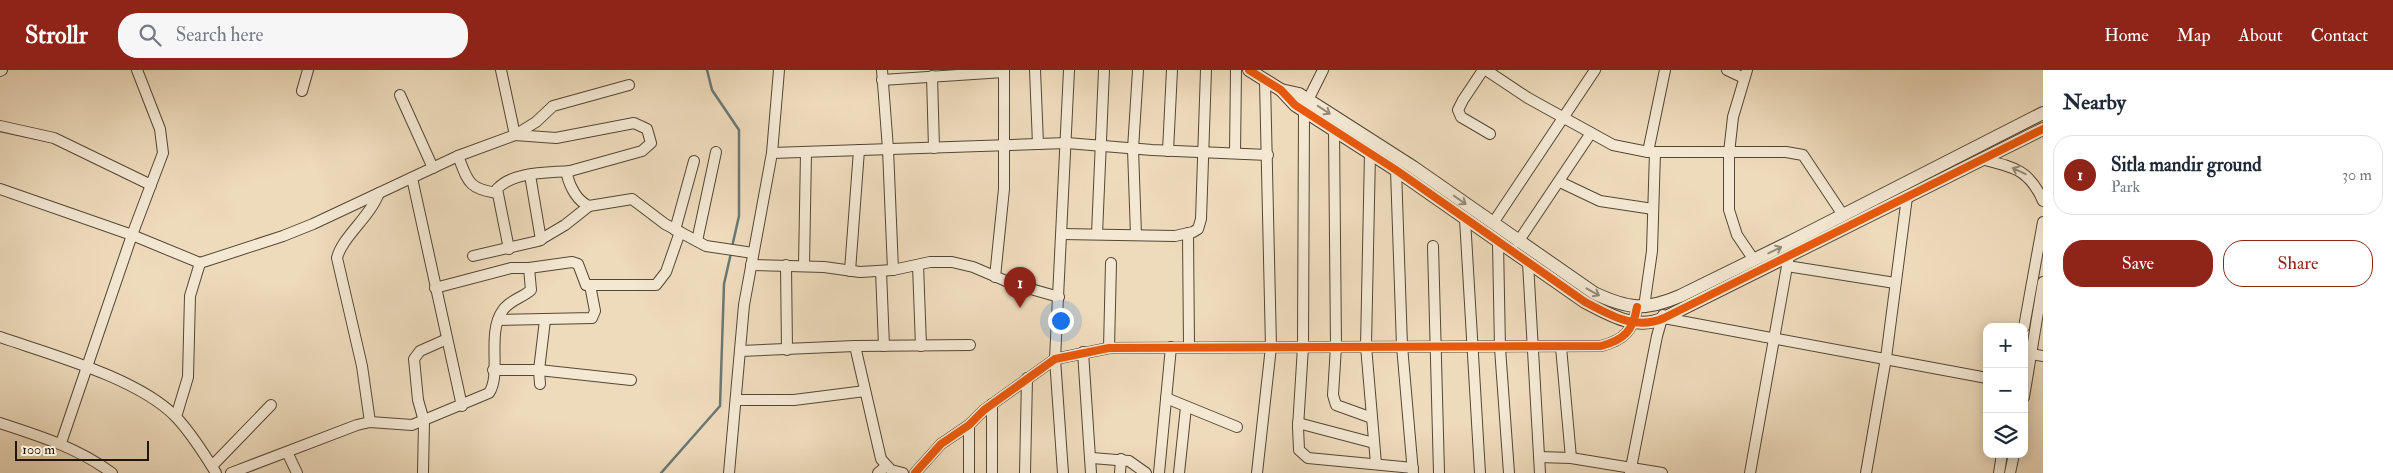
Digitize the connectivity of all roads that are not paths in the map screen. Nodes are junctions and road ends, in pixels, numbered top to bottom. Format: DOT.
graph roads {
  1 [pos="137,70"];
  2 [pos="308,70"];
  3 [pos="501,70"];
  4 [pos="779,70"];
  5 [pos="1035,70"];
  6 [pos="1069,70"];
  7 [pos="1104,70"];
  8 [pos="1138,70"];
  9 [pos="1172,70"];
  10 [pos="1206,70"];
  11 [pos="1236,70"];
  12 [pos="1249,70"];
  13 [pos="1324,70"];
  14 [pos="1484,70"];
  15 [pos="1595,70"];
  16 [pos="1665,70"];
  17 [pos="1728,70"];
  18 [pos="1004,71"];
  19 [pos="970,72"];
  20 [pos="1746,74"];
  21 [pos="882,75"];
  22 [pos="932,76"];
  23 [pos="1266,81"];
  24 [pos="629,85"];
  25 [pos="302,91"];
  26 [pos="400,95"];
  27 [pos="1306,105"];
  28 [pos="2043,113"];
  29 [pos="1563,118"];
  30 [pos="0,126"];
  31 [pos="2043,129"];
  32 [pos="1334,130"];
  33 [pos="1591,133"];
  34 [pos="1490,134"];
  35 [pos="515,135"];
  36 [pos="1067,143"];
  37 [pos="1038,144"];
  38 [pos="1004,145"];
  39 [pos="1102,145"];
  40 [pos="934,148"];
  41 [pos="1133,148"];
  42 [pos="888,149"];
  43 [pos="859,150"];
  44 [pos="1168,150"];
  45 [pos="716,152"];
  46 [pos="806,152"];
  47 [pos="1203,152"];
  48 [pos="1652,152"];
  49 [pos="1235,153"];
  50 [pos="1370,153"];
  51 [pos="1729,153"];
  52 [pos="772,154"];
  53 [pos="1268,154"];
  54 [pos="458,156"];
  55 [pos="1982,159"];
  56 [pos="694,161"];
  57 [pos="433,168"];
  58 [pos="1396,170"];
  59 [pos="570,171"];
  60 [pos="530,175"];
  61 [pos="412,178"];
  62 [pos="1560,182"];
  63 [pos="151,185"];
  64 [pos="0,189"];
  65 [pos="379,192"];
  66 [pos="497,194"];
  67 [pos="1906,196"];
  68 [pos="2043,201"];
  69 [pos="589,206"];
  70 [pos="1653,209"];
  71 [pos="1843,215"];
  72 [pos="1465,219"];
  73 [pos="2043,222"];
  74 [pos="1493,224"];
  75 [pos="677,231"];
  76 [pos="1188,233"];
  77 [pos="1062,234"];
  78 [pos="1097,234"];
  79 [pos="132,235"];
  80 [pos="1136,235"];
  81 [pos="541,240"];
  82 [pos="1518,242"];
  83 [pos="702,243"];
  84 [pos="1498,243"];
  85 [pos="1433,246"];
  86 [pos="509,248"];
  87 [pos="753,253"];
  88 [pos="473,256"];
  89 [pos="1754,260"];
  90 [pos="1788,260"];
  91 [pos="200,263"];
  92 [pos="1111,263"];
  93 [pos="1528,263"];
  94 [pos="750,265"];
  95 [pos="918,265"];
  96 [pos="786,266"];
  97 [pos="804,266"];
  98 [pos="529,268"];
  99 [pos="893,270"];
  100 [pos="850,271"];
  101 [pos="881,271"];
  102 [pos="995,277"];
  103 [pos="2043,282"];
  104 [pos="1895,283"];
  105 [pos="590,286"];
  106 [pos="435,288"];
  107 [pos="1058,297"];
  108 [pos="1661,304"];
  109 [pos="1640,307"];
  110 [pos="1664,318"];
  111 [pos="498,320"];
  112 [pos="545,320"];
  113 [pos="1635,323"];
  114 [pos="2025,323"];
  115 [pos="0,337"];
  116 [pos="447,339"];
  117 [pos="1775,339"];
  118 [pos="970,345"];
  119 [pos="855,346"];
  120 [pos="884,346"];
  121 [pos="921,346"];
  122 [pos="1336,346"];
  123 [pos="1366,346"];
  124 [pos="1402,346"];
  125 [pos="1436,346"];
  126 [pos="1170,347"];
  127 [pos="1189,347"];
  128 [pos="1271,347"];
  129 [pos="1303,347"];
  130 [pos="1532,347"];
  131 [pos="1561,347"];
  132 [pos="1109,348"];
  133 [pos="1473,348"];
  134 [pos="1500,348"];
  135 [pos="787,350"];
  136 [pos="740,351"];
  137 [pos="1083,352"];
  138 [pos="2031,354"];
  139 [pos="2043,356"];
  140 [pos="1886,358"];
  141 [pos="1055,359"];
  142 [pos="87,368"];
  143 [pos="493,370"];
  144 [pos="539,370"];
  145 [pos="2028,370"];
  146 [pos="1983,377"];
  147 [pos="1027,378"];
  148 [pos="631,380"];
  149 [pos="540,384"];
  150 [pos="865,390"];
  151 [pos="1166,398"];
  152 [pos="736,400"];
  153 [pos="992,404"];
  154 [pos="271,405"];
  155 [pos="462,406"];
  156 [pos="1186,407"];
  157 [pos="176,417"];
  158 [pos="1372,418"];
  159 [pos="370,422"];
  160 [pos="424,422"];
  161 [pos="0,423"];
  162 [pos="1298,423"];
  163 [pos="969,425"];
  164 [pos="1237,427"];
  165 [pos="61,443"];
  166 [pos="1374,443"];
  167 [pos="287,452"];
  168 [pos="1539,457"];
  169 [pos="1092,458"];
  170 [pos="1571,458"];
  171 [pos="2001,458"];
  172 [pos="2013,458"];
  173 [pos="1121,459"];
  174 [pos="1376,464"];
  175 [pos="882,469"];
  176 [pos="214,470"];
  177 [pos="1413,470"];
  178 [pos="1631,471"];
  179 [pos="112,473"];
  180 [pos="231,473"];
  181 [pos="297,473"];
  182 [pos="423,473"];
  183 [pos="729,473"];
  184 [pos="903,473"];
  185 [pos="915,473"];
  186 [pos="969,473"];
  187 [pos="992,473"];
  188 [pos="1025,473"];
  189 [pos="1063,473"];
  190 [pos="1092,473"];
  191 [pos="1120,473"];
  192 [pos="1146,473"];
  193 [pos="1159,473"];
  194 [pos="1179,473"];
  195 [pos="1257,473"];
  196 [pos="1439,473"];
  197 [pos="1480,473"];
  198 [pos="1509,473"];
  199 [pos="1540,473"];
  200 [pos="1662,473"];
  201 [pos="1750,473"];
  202 [pos="1866,473"];
  203 [pos="1999,473"];
  204 [pos="2010,473"];
  1 -- 63 [label="street"];
  2 -- 25 [label="street"];
  3 -- 35 [label="street"];
  4 -- 52 [label="street"];
  5 -- 37 [label="street"];
  6 -- 36 [label="street"];
  7 -- 39 [label="street"];
  8 -- 41 [label="street"];
  9 -- 44 [label="street"];
  10 -- 47 [label="street"];
  11 -- 49 [label="street"];
  12 -- 23 [label="street"];
  13 -- 27 [label="street"];
  14 -- 29 [label="street"];
  14 -- 34 [label="street"];
  15 -- 29 [label="street"];
  16 -- 48 [label="street"];
  17 -- 20 [label="street"];
  18 -- 19 [label="street"];
  18 -- 38 [label="street"];
  19 -- 22 [label="street"];
  20 -- 51 [label="street"];
  21 -- 22 [label="street"];
  21 -- 42 [label="street"];
  22 -- 40 [label="street"];
  23 -- 27 [label="street"];
  23 -- 53 [label="street"];
  24 -- 35 [label="street"];
  26 -- 57 [label="street"];
  27 -- 32 [label="street"];
  27 -- 74 [label="street, one-way"];
  27 -- 129 [label="street"];
  28 -- 71 [label="street"];
  29 -- 33 [label="street"];
  29 -- 74 [label="street"];
  30 -- 63 [label="street"];
  31 -- 55 [label="street"];
  32 -- 50 [label="street"];
  32 -- 122 [label="street"];
  33 -- 48 [label="street"];
  33 -- 62 [label="street"];
  35 -- 54 [label="street"];
  35 -- 59 [label="street"];
  36 -- 37 [label="street"];
  36 -- 39 [label="street"];
  36 -- 77 [label="street"];
  37 -- 38 [label="street"];
  38 -- 40 [label="street"];
  38 -- 102 [label="street"];
  39 -- 41 [label="street"];
  39 -- 78 [label="street"];
  40 -- 42 [label="street"];
  41 -- 44 [label="street"];
  41 -- 80 [label="street"];
  42 -- 43 [label="street"];
  42 -- 99 [label="street"];
  43 -- 46 [label="street"];
  43 -- 100 [label="street"];
  44 -- 47 [label="street"];
  45 -- 83 [label="street"];
  46 -- 52 [label="street"];
  46 -- 97 [label="street"];
  47 -- 49 [label="street"];
  47 -- 76 [label="street"];
  48 -- 51 [label="street"];
  48 -- 70 [label="street"];
  49 -- 53 [label="street"];
  50 -- 58 [label="street"];
  50 -- 123 [label="street"];
  51 -- 71 [label="street"];
  51 -- 89 [label="street"];
  52 -- 87 [label="street"];
  53 -- 128 [label="street"];
  54 -- 57 [label="street"];
  54 -- 66 [label="street"];
  55 -- 67 [label="street"];
  68 -- 55 [label="street, one-way"];
  56 -- 75 [label="street"];
  57 -- 61 [label="street"];
  58 -- 72 [label="street"];
  58 -- 124 [label="street"];
  59 -- 60 [label="street"];
  59 -- 69 [label="street"];
  60 -- 66 [label="street"];
  60 -- 81 [label="street"];
  61 -- 65 [label="street"];
  61 -- 106 [label="street"];
  62 -- 70 [label="street"];
  62 -- 82 [label="street"];
  63 -- 79 [label="street"];
  64 -- 79 [label="street"];
  65 -- 91 [label="street"];
  65 -- 159 [label="street"];
  66 -- 86 [label="street"];
  67 -- 90 [label="street"];
  67 -- 104 [label="street"];
  69 -- 75 [label="street"];
  69 -- 81 [label="street"];
  70 -- 109 [label="street"];
  89 -- 71 [label="street, one-way"];
  72 -- 84 [label="street"];
  72 -- 133 [label="street"];
  73 -- 114 [label="street"];
  74 -- 82 [label="street"];
  75 -- 83 [label="street"];
  75 -- 105 [label="street"];
  76 -- 80 [label="street"];
  76 -- 127 [label="street"];
  77 -- 78 [label="street"];
  77 -- 107 [label="street"];
  78 -- 80 [label="street"];
  79 -- 91 [label="street"];
  79 -- 142 [label="street"];
  81 -- 86 [label="street"];
  82 -- 109 [label="street, one-way"];
  83 -- 87 [label="street"];
  84 -- 93 [label="street"];
  84 -- 134 [label="street"];
  85 -- 125 [label="street"];
  86 -- 88 [label="street"];
  87 -- 94 [label="street"];
  89 -- 108 [label="street"];
  90 -- 104 [label="street"];
  90 -- 110 [label="street"];
  90 -- 117 [label="street"];
  91 -- 157 [label="street"];
  92 -- 132 [label="street"];
  93 -- 113 [label="street"];
  93 -- 130 [label="street"];
  94 -- 96 [label="street"];
  94 -- 136 [label="street"];
  95 -- 99 [label="street"];
  95 -- 102 [label="street"];
  95 -- 121 [label="street"];
  96 -- 97 [label="street"];
  96 -- 135 [label="street"];
  97 -- 100 [label="street"];
  98 -- 105 [label="street"];
  98 -- 106 [label="street"];
  98 -- 111 [label="street"];
  99 -- 101 [label="street"];
  100 -- 101 [label="street"];
  101 -- 120 [label="street"];
  102 -- 107 [label="street"];
  103 -- 138 [label="street"];
  104 -- 140 [label="street"];
  105 -- 112 [label="street"];
  106 -- 116 [label="street"];
  107 -- 141 [label="street"];
  108 -- 109 [label="street"];
  108 -- 110 [label="street"];
  109 -- 113 [label="street"];
  110 -- 113 [label="street"];
  110 -- 117 [label="street"];
  110 -- 178 [label="street"];
  111 -- 112 [label="street"];
  111 -- 143 [label="street"];
  112 -- 144 [label="street"];
  113 -- 131 [label="street"];
  115 -- 142 [label="street"];
  116 -- 155 [label="street"];
  116 -- 160 [label="street"];
  117 -- 140 [label="street"];
  117 -- 201 [label="street"];
  118 -- 121 [label="street"];
  119 -- 120 [label="street"];
  119 -- 135 [label="street"];
  119 -- 150 [label="street"];
  120 -- 121 [label="street"];
  122 -- 123 [label="street"];
  122 -- 129 [label="street"];
  122 -- 158 [label="street"];
  123 -- 124 [label="street"];
  123 -- 158 [label="street"];
  124 -- 125 [label="street"];
  124 -- 177 [label="street"];
  125 -- 133 [label="street"];
  125 -- 196 [label="street"];
  126 -- 127 [label="street"];
  126 -- 132 [label="street"];
  126 -- 151 [label="street"];
  127 -- 128 [label="street"];
  128 -- 129 [label="street"];
  128 -- 195 [label="street"];
  129 -- 162 [label="street"];
  130 -- 131 [label="street"];
  130 -- 134 [label="street"];
  130 -- 168 [label="street"];
  131 -- 170 [label="street"];
  132 -- 137 [label="street"];
  133 -- 134 [label="street"];
  133 -- 197 [label="street"];
  134 -- 198 [label="street"];
  135 -- 136 [label="street"];
  136 -- 152 [label="street"];
  137 -- 141 [label="street"];
  137 -- 169 [label="street"];
  138 -- 139 [label="street"];
  138 -- 145 [label="street"];
  140 -- 146 [label="street"];
  140 -- 202 [label="street"];
  141 -- 147 [label="street"];
  141 -- 189 [label="street"];
  142 -- 157 [label="street"];
  142 -- 165 [label="street"];
  143 -- 144 [label="street"];
  143 -- 155 [label="street"];
  144 -- 148 [label="street"];
  144 -- 149 [label="street"];
  147 -- 153 [label="street"];
  147 -- 188 [label="street"];
  150 -- 152 [label="street"];
  150 -- 175 [label="street"];
  151 -- 156 [label="street"];
  151 -- 193 [label="street"];
  152 -- 183 [label="street"];
  153 -- 163 [label="street"];
  153 -- 187 [label="street"];
  154 -- 176 [label="street"];
  155 -- 160 [label="street"];
  156 -- 164 [label="street"];
  156 -- 194 [label="street"];
  157 -- 176 [label="street"];
  158 -- 166 [label="street"];
  159 -- 160 [label="street"];
  159 -- 167 [label="street"];
  160 -- 182 [label="street"];
  161 -- 165 [label="street"];
  162 -- 166 [label="street"];
  162 -- 174 [label="street"];
  163 -- 185 [label="street"];
  163 -- 186 [label="street"];
  165 -- 179 [label="street"];
  166 -- 174 [label="street"];
  167 -- 180 [label="street"];
  167 -- 181 [label="street"];
  168 -- 170 [label="street"];
  168 -- 199 [label="street"];
  169 -- 173 [label="street"];
  169 -- 190 [label="street"];
  170 -- 178 [label="street"];
  171 -- 203 [label="street"];
  172 -- 204 [label="street"];
  173 -- 191 [label="street"];
  173 -- 192 [label="street"];
  174 -- 177 [label="street"];
  175 -- 184 [label="street"];
  178 -- 200 [label="street"];
}
